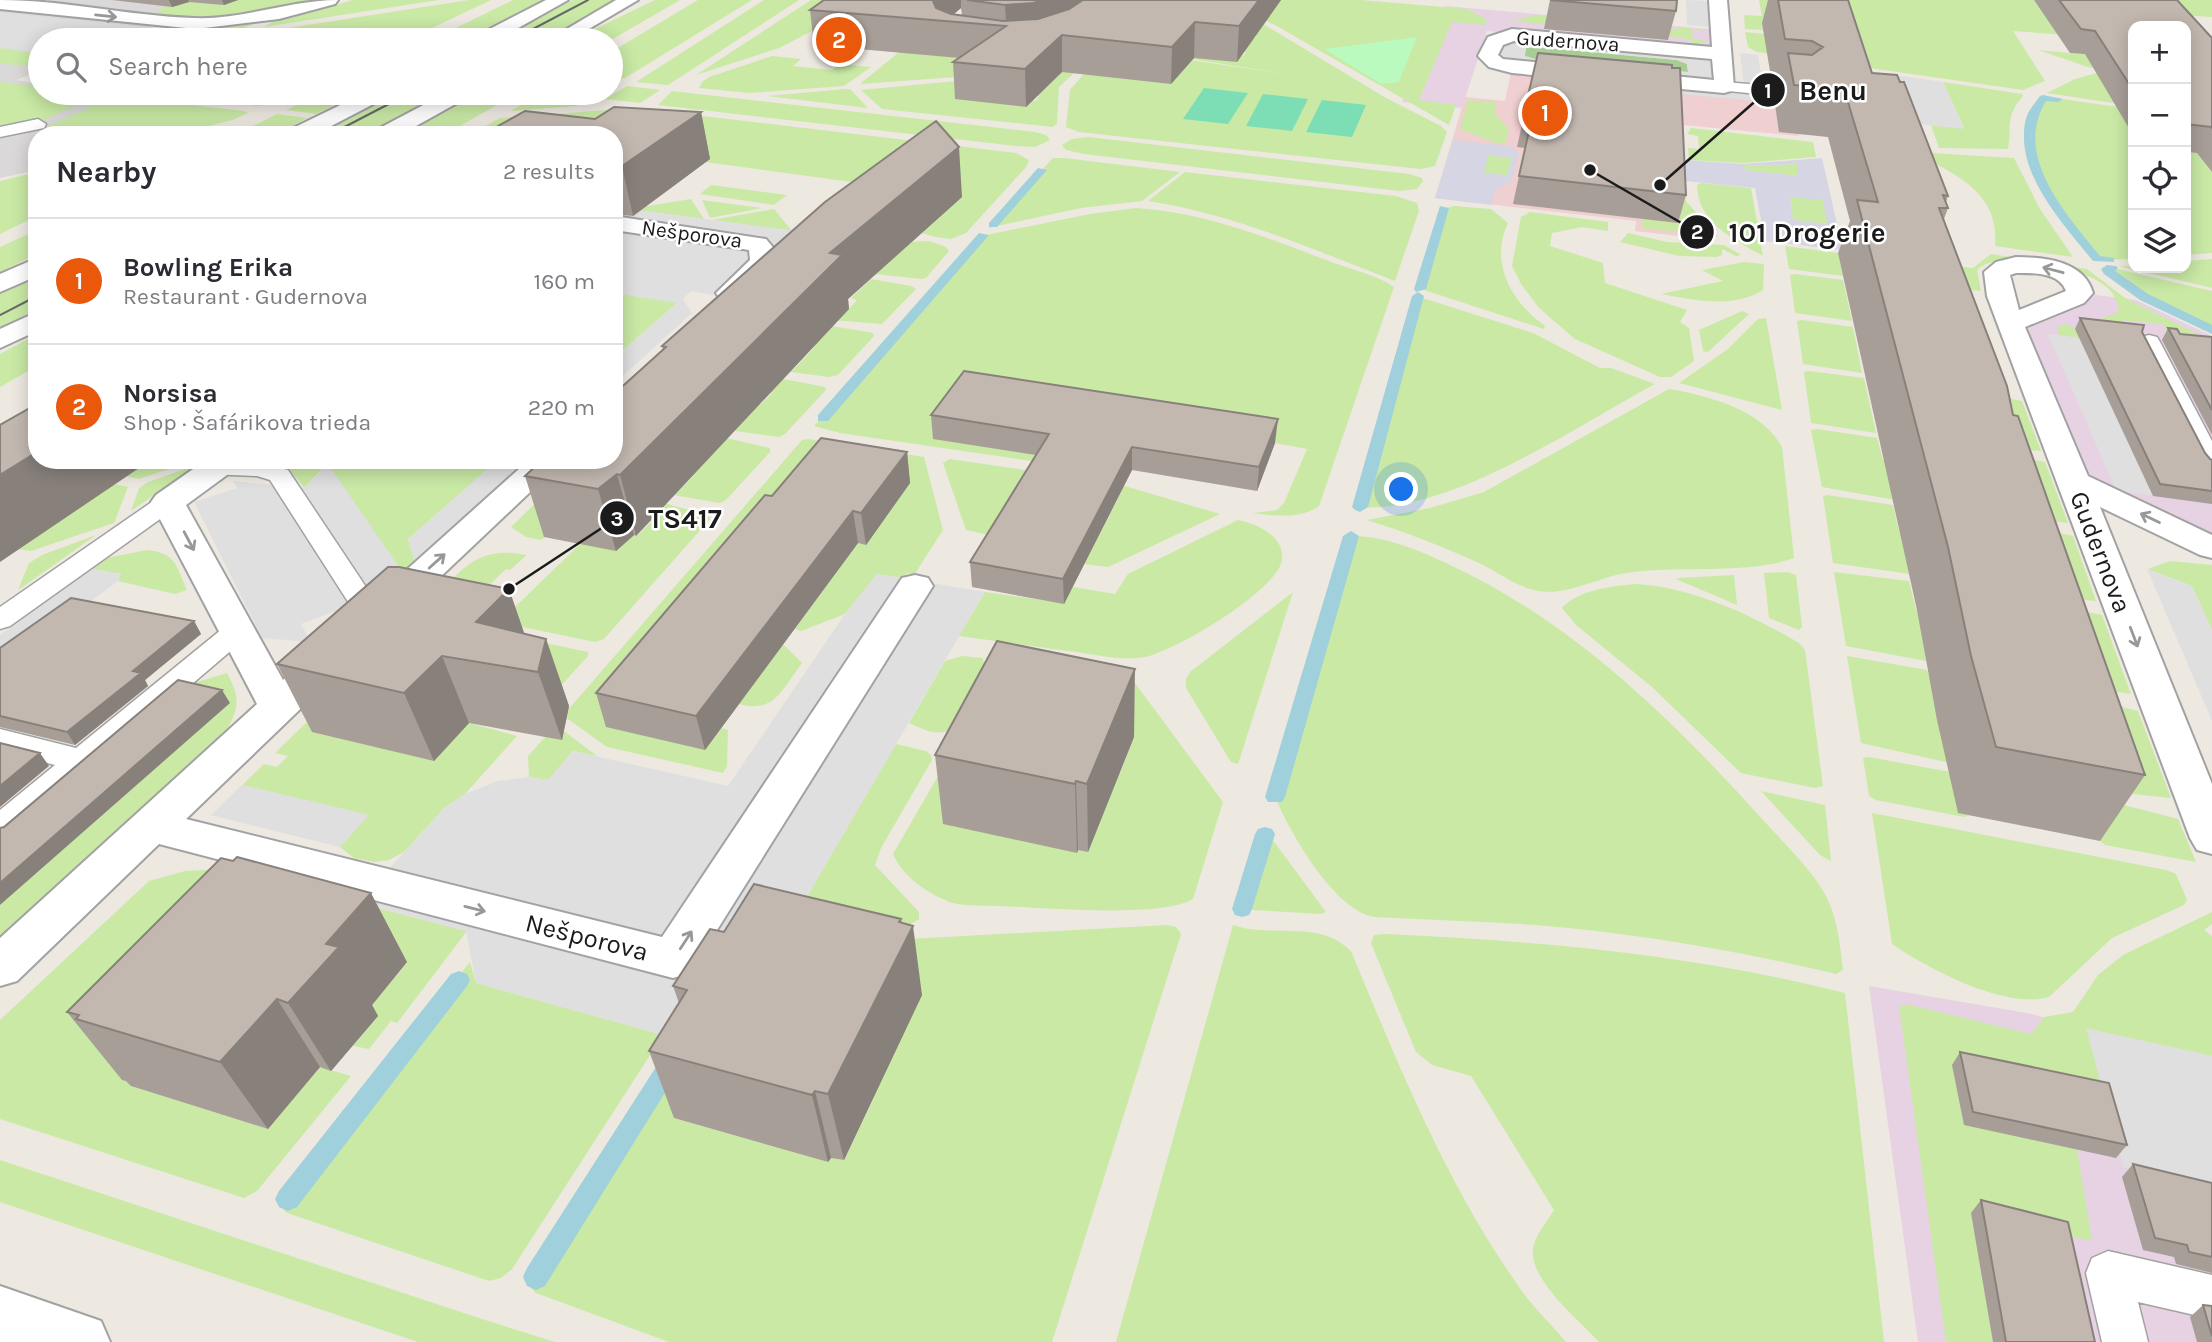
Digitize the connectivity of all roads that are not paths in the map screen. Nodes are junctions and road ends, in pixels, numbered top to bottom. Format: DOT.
graph roads {
  1 [pos="329,0"];
  2 [pos="559,0"];
  3 [pos="629,0"];
  4 [pos="1718,0"];
  5 [pos="15,3"];
  6 [pos="505,28"];
  7 [pos="579,28"];
  8 [pos="1721,54"];
  9 [pos="1724,87"];
  10 [pos="1798,93"];
  11 [pos="356,105"];
  12 [pos="439,105"];
  13 [pos="38,124"];
  14 [pos="28,126"];
  15 [pos="28,126"];
  16 [pos="315,126"];
  17 [pos="400,126"];
  18 [pos="0,132"];
  19 [pos="623,224"];
  20 [pos="28,270"];
  21 [pos="0,284"];
  22 [pos="707,314"];
  23 [pos="2010,323"];
  24 [pos="28,325"];
  25 [pos="0,340"];
  26 [pos="2149,342"];
  27 [pos="2212,464"];
  28 [pos="215,469"];
  29 [pos="259,469"];
  30 [pos="538,469"];
  31 [pos="2074,482"];
  32 [pos="168,502"];
  33 [pos="2212,548"];
  34 [pos="915,586"];
  35 [pos="0,620"];
  36 [pos="369,624"];
  37 [pos="237,631"];
  38 [pos="278,707"];
  39 [pos="0,740"];
  40 [pos="82,761"];
  41 [pos="151,826"];
  42 [pos="0,830"];
  43 [pos="2212,838"];
  44 [pos="0,967"];
  45 [pos="2212,1297"];
  46 [pos="0,1315"];
  47 [pos="80,1342"];
  48 [pos="2125,1342"];
  5 -- 1 [label="street, one-way"];
  2 -- 6 [label="street"];
  3 -- 7 [label="street"];
  4 -- 8 [label="street"];
  8 -- 9 [label="street"];
  8 -- 9 [label="street, Gudernova"];
  9 -- 10 [label="lane"];
  11 -- 16 [label="street"];
  12 -- 17 [label="street"];
  13 -- 15 [label="lane"];
  14 -- 18 [label="lane"];
  19 -- 22 [label="street, Nešporova"];
  20 -- 21 [label="street"];
  23 -- 23 [label="street, Gudernova, one-way"];
  23 -- 31 [label="street, Gudernova"];
  24 -- 25 [label="street"];
  26 -- 27 [label="lane"];
  28 -- 32 [label="street"];
  29 -- 36 [label="lane"];
  36 -- 30 [label="street, one-way"];
  33 -- 31 [label="street, one-way"];
  31 -- 43 [label="street, Gudernova, one-way"];
  32 -- 35 [label="lane"];
  32 -- 37 [label="street, one-way"];
  41 -- 34 [label="street, Nešporova, one-way"];
  36 -- 38 [label="street"];
  37 -- 38 [label="street"];
  37 -- 40 [label="lane"];
  38 -- 41 [label="street"];
  39 -- 40 [label="lane"];
  40 -- 42 [label="lane"];
  41 -- 44 [label="street"];
  45 -- 48 [label="lane"];
  46 -- 47 [label="street"];
}
